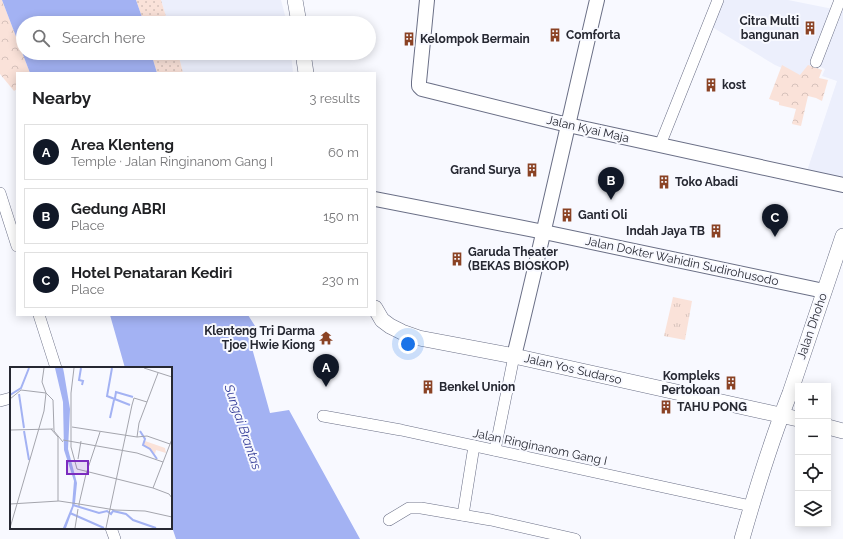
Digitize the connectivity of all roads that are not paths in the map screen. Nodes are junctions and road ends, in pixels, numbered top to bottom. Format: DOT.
graph roads {
  1 [pos="295,0"];
  2 [pos="427,0"];
  3 [pos="597,0"];
  4 [pos="718,0"];
  5 [pos="840,0"];
  6 [pos="298,16"];
  7 [pos="304,60"];
  8 [pos="816,62"];
  9 [pos="306,72"];
  10 [pos="568,125"];
  11 [pos="660,145"];
  12 [pos="843,185"];
  13 [pos="0,193"];
  14 [pos="376,199"];
  15 [pos="544,232"];
  16 [pos="843,236"];
  17 [pos="16,243"];
  18 [pos="824,291"];
  19 [pos="376,310"];
  20 [pos="39,316"];
  21 [pos="514,356"];
  22 [pos="56,367"];
  23 [pos="10,398"];
  24 [pos="0,401"];
  25 [pos="781,415"];
  26 [pos="324,416"];
  27 [pos="795,419"];
  28 [pos="831,428"];
  29 [pos="843,431"];
  30 [pos="474,446"];
  31 [pos="495,450"];
  32 [pos="751,506"];
  33 [pos="463,515"];
  34 [pos="389,520"];
  35 [pos="111,529"];
  36 [pos="115,539"];
  37 [pos="575,539"];
  38 [pos="742,539"];
  1 -- 6 [label="main road"];
  2 -- 10 [label="street, Jalan Kyai Maja"];
  3 -- 10 [label="street"];
  4 -- 11 [label="street"];
  5 -- 8 [label="street"];
  7 -- 9 [label="main road"];
  10 -- 11 [label="street, Jalan Kyai Maja"];
  10 -- 15 [label="street"];
  11 -- 12 [label="street, Jalan Kyai Maja"];
  13 -- 17 [label="street"];
  14 -- 15 [label="street, Jalan Dokter Wahidin Sudirohusodo"];
  15 -- 18 [label="street, Jalan Dokter Wahidin Sudirohusodo"];
  15 -- 21 [label="street"];
  16 -- 18 [label="main road, Jalan Dhoho"];
  18 -- 25 [label="main road, Jalan Dhoho"];
  19 -- 21 [label="main road, Jalan Yos Sudarso"];
  20 -- 22 [label="street"];
  21 -- 25 [label="main road, Jalan Yos Sudarso"];
  21 -- 31 [label="street"];
  23 -- 24 [label="street"];
  25 -- 27 [label="main road, Jalan Yos Sudarso"];
  25 -- 32 [label="main road, Jalan Dhoho"];
  26 -- 30 [label="street, Jalan Ringinanom Gang I"];
  28 -- 29 [label="main road"];
  30 -- 31 [label="street, Jalan Ringinanom Gang I"];
  30 -- 33 [label="street"];
  31 -- 32 [label="street, Jalan Ringinanom Gang I"];
  32 -- 38 [label="main road, Jalan Dhoho"];
  33 -- 34 [label="street"];
  33 -- 37 [label="street"];
  35 -- 36 [label="street"];
}
